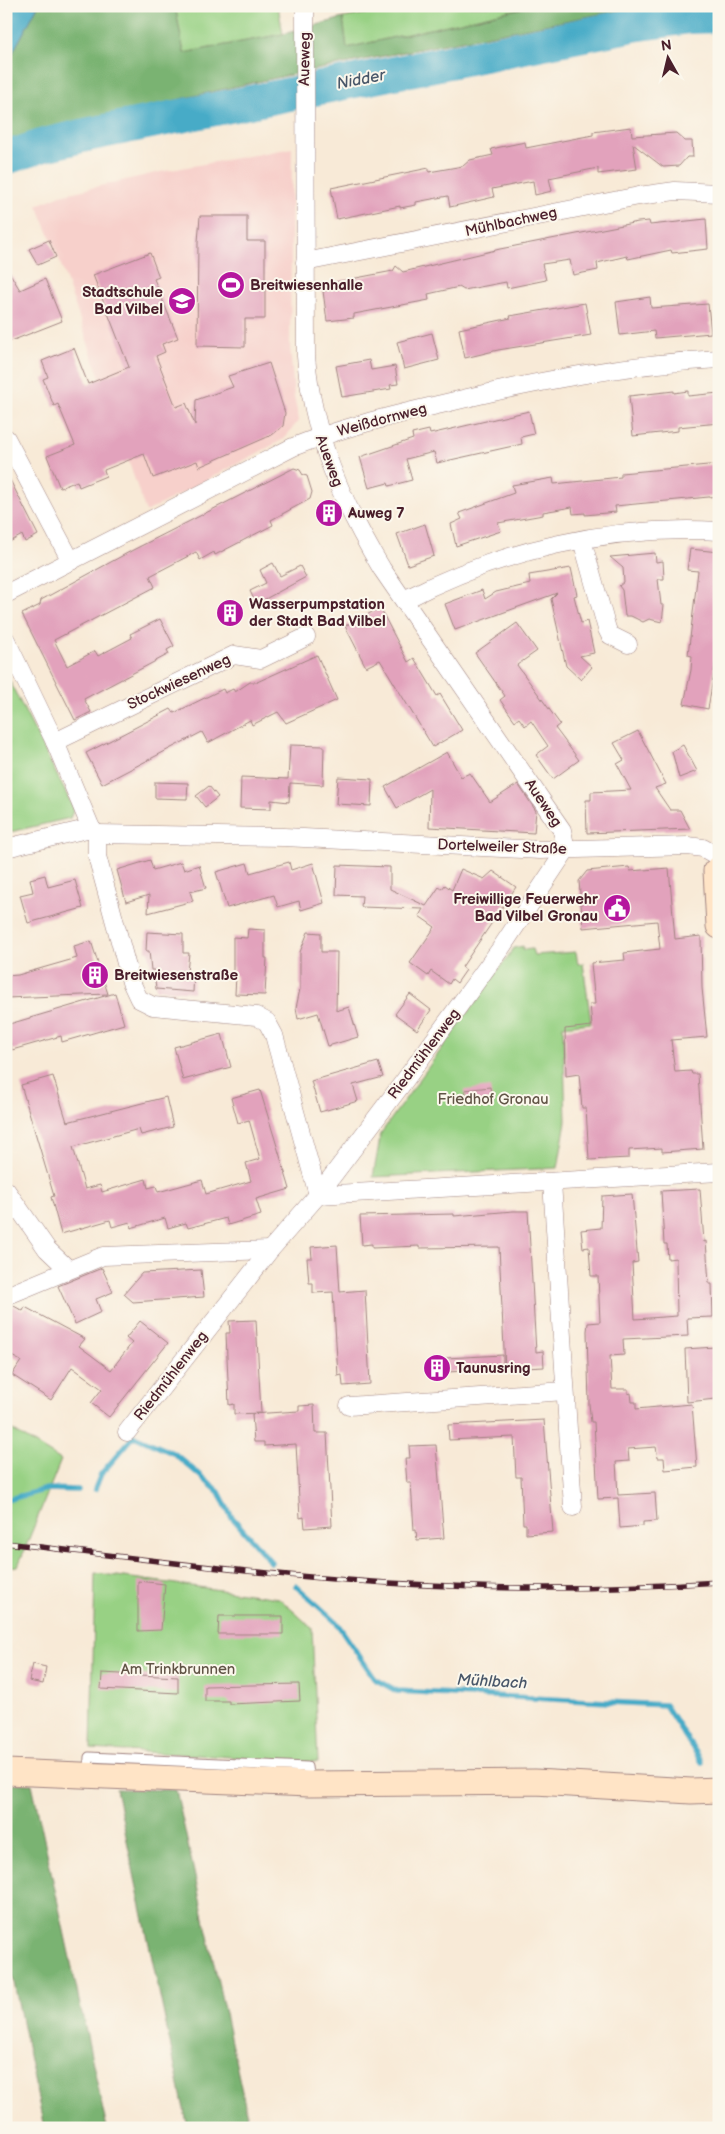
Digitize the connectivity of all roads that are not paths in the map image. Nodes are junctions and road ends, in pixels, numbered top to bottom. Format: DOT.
graph roads {
  1 [pos="305,6"];
  2 [pos="719,193"];
  3 [pos="305,262"];
  4 [pos="719,359"];
  5 [pos="319,436"];
  6 [pos="6,438"];
  7 [pos="719,531"];
  8 [pos="582,540"];
  9 [pos="70,562"];
  10 [pos="6,594"];
  11 [pos="404,600"];
  12 [pos="306,637"];
  13 [pos="6,640"];
  14 [pos="628,644"];
  15 [pos="54,742"];
  16 [pos="94,831"];
  17 [pos="6,848"];
  18 [pos="566,850"];
  19 [pos="719,857"];
  20 [pos="719,869"];
  21 [pos="719,926"];
  22 [pos="719,1172"];
  23 [pos="552,1182"];
  24 [pos="6,1190"];
  25 [pos="318,1195"];
  26 [pos="270,1250"];
  27 [pos="68,1269"];
  28 [pos="6,1296"];
  29 [pos="565,1392"];
  30 [pos="349,1406"];
  31 [pos="127,1432"];
  32 [pos="573,1507"];
  33 [pos="6,1772"];
  34 [pos="719,1790"];
  1 -- 3 [label="street, Aueweg"];
  2 -- 3 [label="street, Mühlbachweg"];
  3 -- 5 [label="street, Aueweg"];
  4 -- 5 [label="street, Weißdornweg"];
  5 -- 9 [label="street, Weißdornweg"];
  5 -- 11 [label="street, Aueweg"];
  6 -- 9 [label="street"];
  7 -- 8 [label="street"];
  8 -- 11 [label="street"];
  8 -- 14 [label="street"];
  9 -- 10 [label="street, Weißdornweg"];
  11 -- 18 [label="street, Aueweg"];
  12 -- 15 [label="street, Stockwiesenweg"];
  13 -- 15 [label="street"];
  15 -- 16 [label="street"];
  16 -- 17 [label="street, Dortelweiler Straße"];
  16 -- 18 [label="street, Dortelweiler Straße"];
  16 -- 25 [label="street"];
  18 -- 19 [label="street, Dortelweiler Straße"];
  18 -- 25 [label="street, Riedmühlenweg"];
  20 -- 21 [label="street"];
  22 -- 23 [label="street"];
  23 -- 25 [label="street"];
  23 -- 29 [label="street"];
  24 -- 27 [label="street"];
  25 -- 26 [label="street, Riedmühlenweg"];
  26 -- 27 [label="street"];
  26 -- 31 [label="street, Riedmühlenweg"];
  27 -- 28 [label="street"];
  29 -- 30 [label="street"];
  29 -- 32 [label="street"];
  33 -- 34 [label="street"];
}
